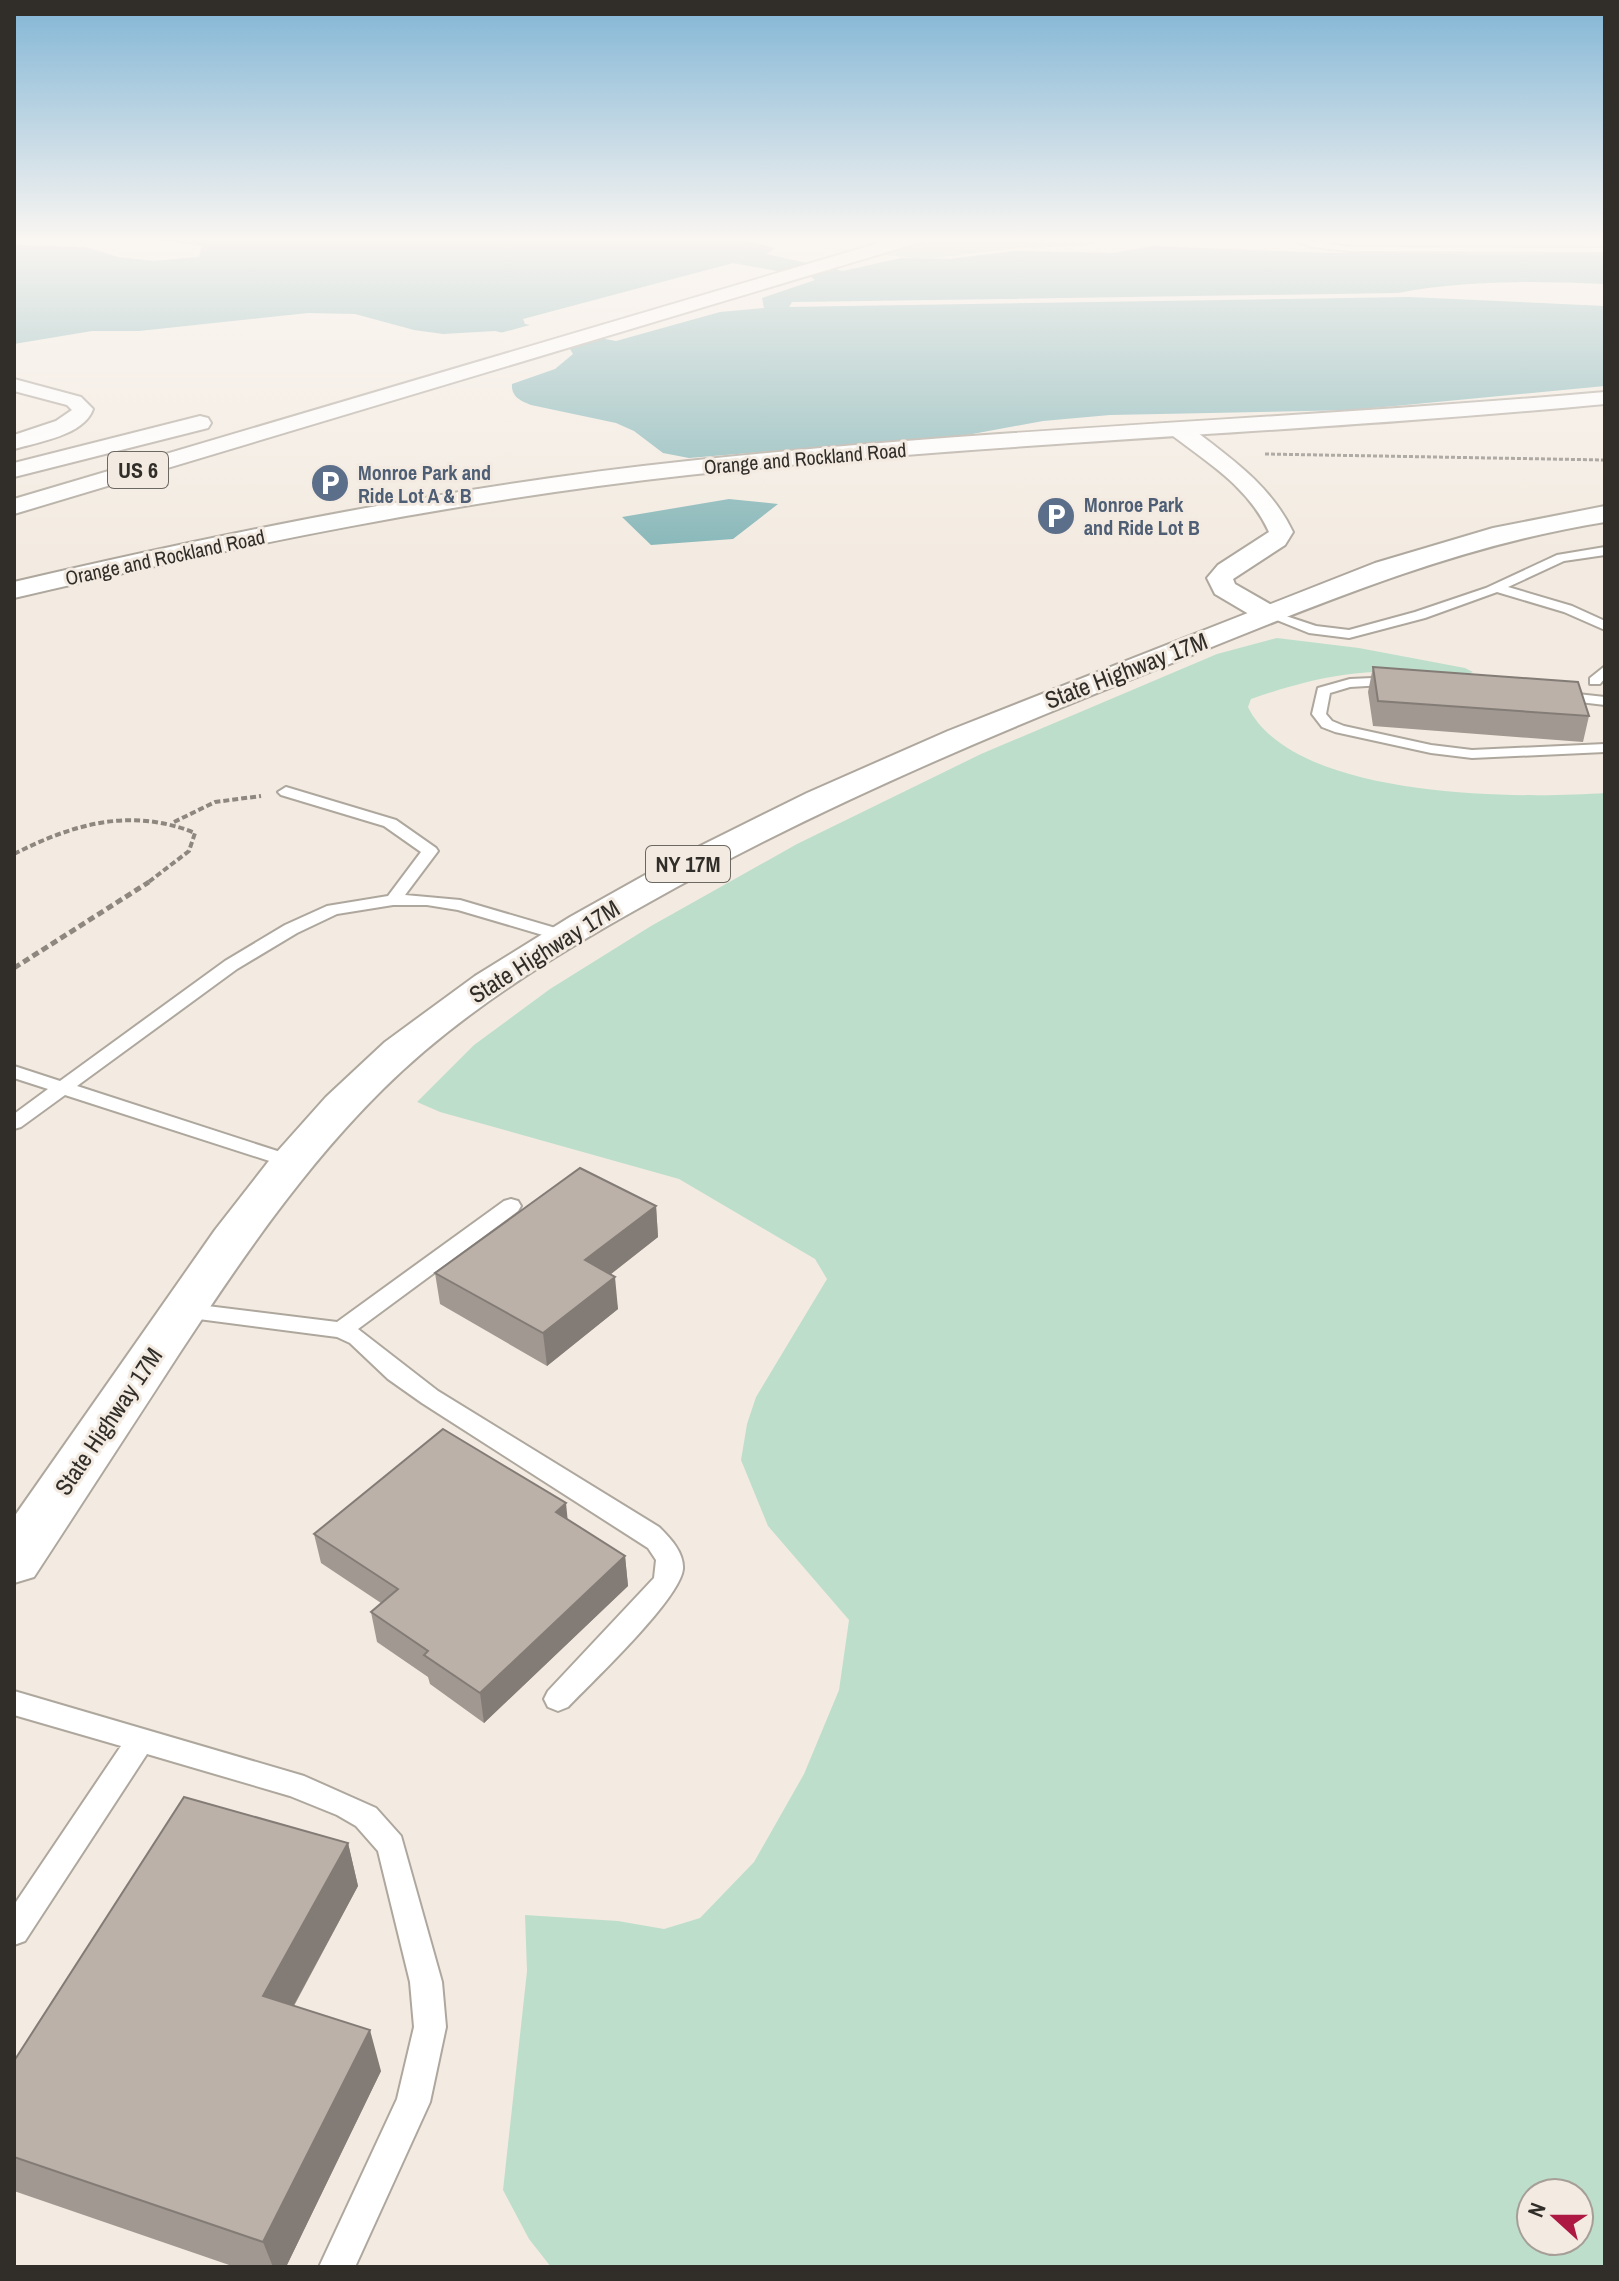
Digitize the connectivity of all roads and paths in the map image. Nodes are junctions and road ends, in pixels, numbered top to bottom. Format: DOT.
graph roads {
  1 [pos="562,343"];
  2 [pos="14,385"];
  3 [pos="1605,398"];
  4 [pos="1181,431"];
  5 [pos="14,442"];
  6 [pos="1209,453"];
  7 [pos="1605,460"];
  8 [pos="14,470"];
  9 [pos="14,480"];
  10 [pos="14,507"];
  11 [pos="1605,514"];
  12 [pos="1605,551"];
  13 [pos="1496,588"];
  14 [pos="14,590"];
  15 [pos="1268,614"];
  16 [pos="1605,626"];
  17 [pos="1416,683"];
  18 [pos="1546,695"];
  19 [pos="1605,701"];
  20 [pos="1605,748"];
  21 [pos="286,792"];
  22 [pos="174,822"];
  23 [pos="14,854"];
  24 [pos="393,900"];
  25 [pos="563,936"];
  26 [pos="14,968"];
  27 [pos="14,1072"];
  28 [pos="60,1089"];
  29 [pos="14,1123"];
  30 [pos="292,1162"];
  31 [pos="511,1206"];
  32 [pos="183,1310"];
  33 [pos="341,1330"];
  34 [pos="14,1561"];
  35 [pos="558,1699"];
  36 [pos="14,1703"];
  37 [pos="141,1740"];
  38 [pos="14,1931"];
  39 [pos="337,2267"];
  1 -- 10 [label="main road, US 6"];
  2 -- 5 [label="street"];
  3 -- 4 [label="main road, Orange and Rockland Road"];
  4 -- 6 [label="street"];
  4 -- 14 [label="main road, Orange and Rockland Road"];
  6 -- 7 [label="path"];
  6 -- 15 [label="street"];
  8 -- 9 [label="main road, US 6"];
  11 -- 15 [label="main road, State Highway 17M / NY 17M"];
  12 -- 13 [label="lane"];
  13 -- 15 [label="lane"];
  13 -- 16 [label="lane"];
  15 -- 25 [label="main road, State Highway 17M / NY 17M"];
  17 -- 20 [label="lane"];
  18 -- 19 [label="lane"];
  21 -- 22 [label="path"];
  21 -- 24 [label="lane"];
  22 -- 23 [label="path"];
  22 -- 26 [label="path"];
  24 -- 25 [label="lane"];
  24 -- 28 [label="lane"];
  25 -- 30 [label="main road, State Highway 17M / NY 17M"];
  27 -- 28 [label="lane"];
  28 -- 29 [label="lane"];
  28 -- 30 [label="lane"];
  30 -- 32 [label="main road, State Highway 17M / NY 17M"];
  31 -- 33 [label="lane"];
  32 -- 33 [label="lane"];
  32 -- 34 [label="main road, State Highway 17M / NY 17M"];
  33 -- 35 [label="lane"];
  36 -- 37 [label="lane"];
  37 -- 38 [label="lane"];
  37 -- 39 [label="lane"];
}
